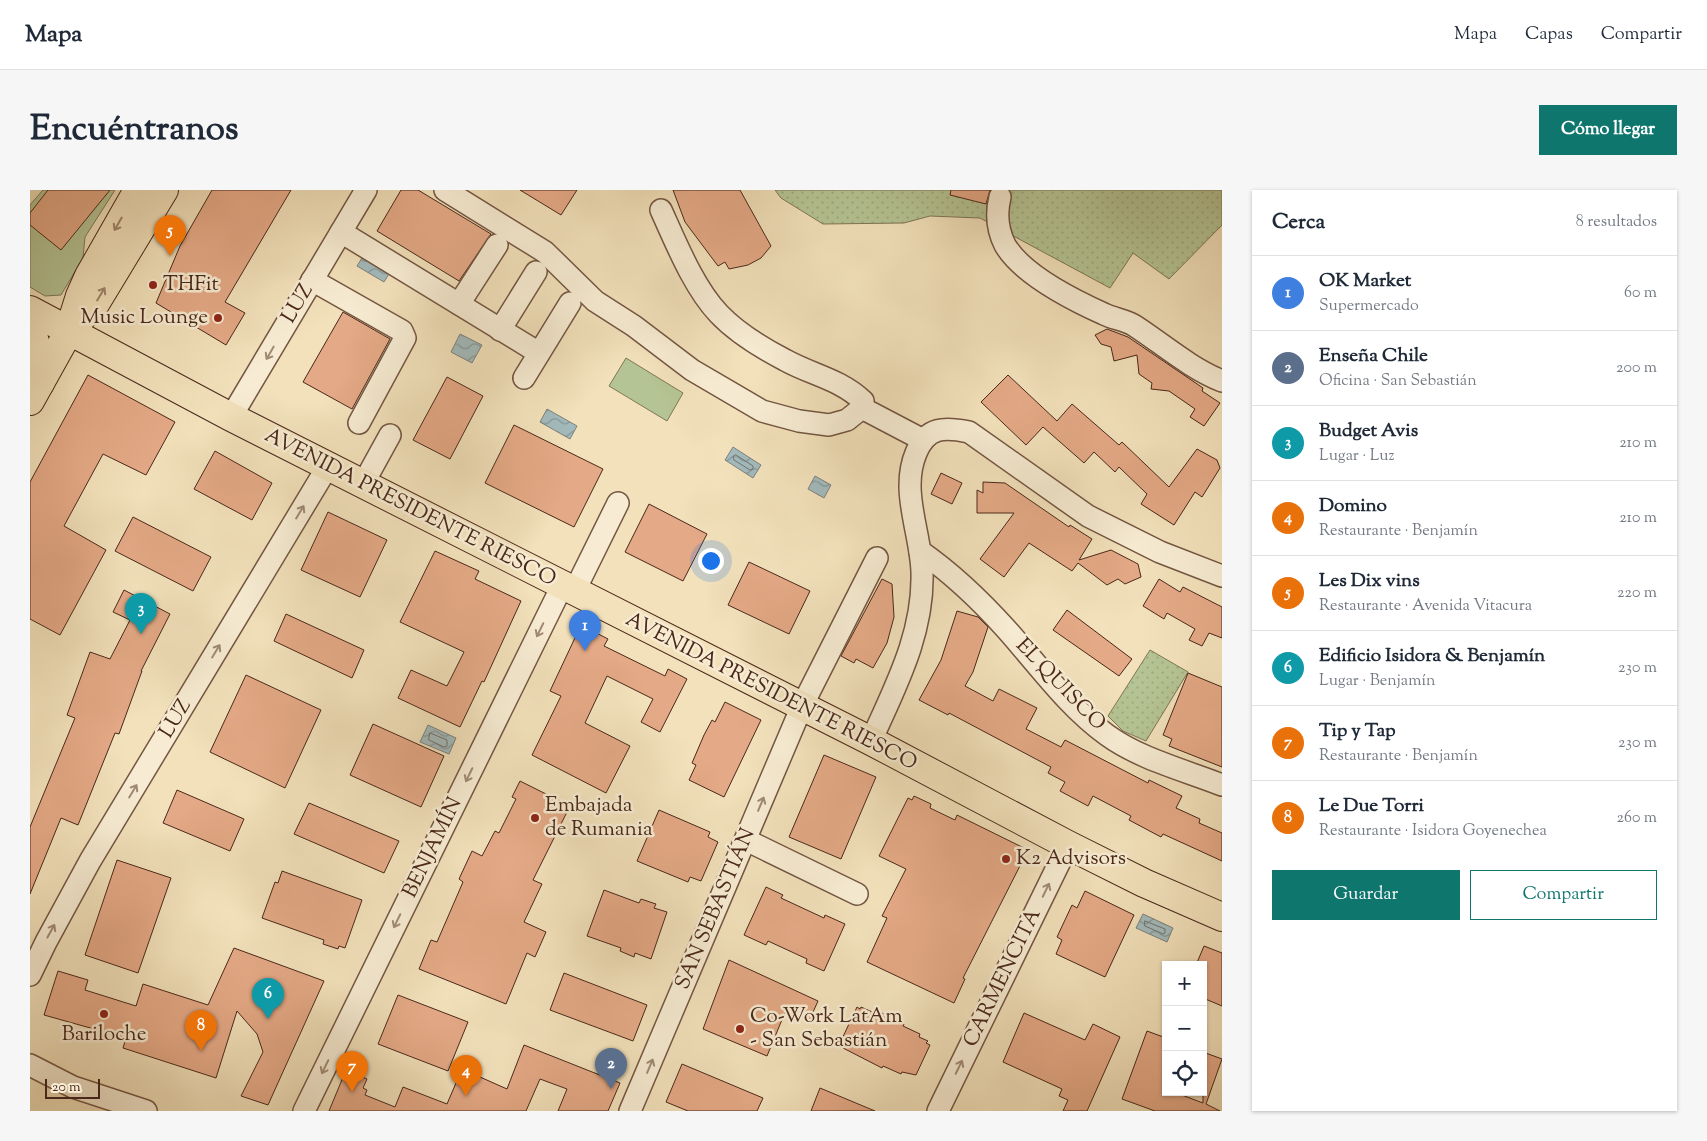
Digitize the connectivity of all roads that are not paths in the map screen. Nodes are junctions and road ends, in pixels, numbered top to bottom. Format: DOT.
graph roads {
  1 [pos="138,190"];
  2 [pos="164,190"];
  3 [pos="366,190"];
  4 [pos="445,190"];
  5 [pos="1000,197"];
  6 [pos="661,210"];
  7 [pos="341,232"];
  8 [pos="497,245"];
  9 [pos="536,272"];
  10 [pos="312,280"];
  11 [pos="570,303"];
  12 [pos="459,304"];
  13 [pos="30,310"];
  14 [pos="30,324"];
  15 [pos="69,330"];
  16 [pos="500,330"];
  17 [pos="540,353"];
  18 [pos="524,378"];
  19 [pos="1222,381"];
  20 [pos="35,392"];
  21 [pos="862,408"];
  22 [pos="231,417"];
  23 [pos="359,424"];
  24 [pos="390,435"];
  25 [pos="923,440"];
  26 [pos="328,466"];
  27 [pos="363,484"];
  28 [pos="624,507"];
  29 [pos="920,551"];
  30 [pos="877,558"];
  31 [pos="1222,576"];
  32 [pos="574,592"];
  33 [pos="802,706"];
  34 [pos="871,741"];
  35 [pos="1222,785"];
  36 [pos="746,840"];
  37 [pos="1068,845"];
  38 [pos="857,894"];
  39 [pos="1222,917"];
  40 [pos="30,975"];
  41 [pos="30,1064"];
  42 [pos="30,1081"];
  43 [pos="73,1087"];
  44 [pos="146,1111"];
  45 [pos="304,1111"];
  46 [pos="630,1111"];
  47 [pos="938,1111"];
  1 -- 15 [label="main road, one-way"];
  15 -- 2 [label="main road, one-way"];
  3 -- 7 [label="street, LUZ"];
  4 -- 21 [label="street"];
  5 -- 19 [label="street"];
  6 -- 21 [label="street"];
  7 -- 10 [label="street, LUZ"];
  7 -- 12 [label="street"];
  8 -- 12 [label="street"];
  9 -- 16 [label="street"];
  10 -- 22 [label="street, LUZ, one-way"];
  10 -- 23 [label="street"];
  11 -- 17 [label="street"];
  12 -- 16 [label="street"];
  13 -- 15 [label="main road, AVENIDA PRESIDENTE RIESCO"];
  14 -- 20 [label="main road"];
  15 -- 20 [label="main road"];
  15 -- 22 [label="main road, AVENIDA PRESIDENTE RIESCO"];
  16 -- 17 [label="street"];
  17 -- 18 [label="street"];
  21 -- 25 [label="street"];
  22 -- 26 [label="main road, AVENIDA PRESIDENTE RIESCO"];
  24 -- 27 [label="street"];
  25 -- 29 [label="street"];
  25 -- 31 [label="street"];
  26 -- 27 [label="main road, AVENIDA PRESIDENTE RIESCO"];
  40 -- 26 [label="street, LUZ, one-way"];
  27 -- 32 [label="main road, AVENIDA PRESIDENTE RIESCO"];
  28 -- 32 [label="street, BENJAMÍN"];
  29 -- 34 [label="street"];
  29 -- 35 [label="street, EL QUISCO"];
  30 -- 33 [label="street, SAN SEBASTIÁN"];
  32 -- 33 [label="main road, AVENIDA PRESIDENTE RIESCO"];
  32 -- 45 [label="street, BENJAMÍN, one-way"];
  33 -- 34 [label="main road, AVENIDA PRESIDENTE RIESCO"];
  36 -- 33 [label="street, SAN SEBASTIÁN, one-way"];
  34 -- 37 [label="main road, AVENIDA PRESIDENTE RIESCO"];
  36 -- 38 [label="street"];
  46 -- 36 [label="street, SAN SEBASTIÁN, one-way"];
  37 -- 39 [label="main road, AVENIDA PRESIDENTE RIESCO"];
  47 -- 37 [label="street, CARMENCITA, one-way"];
  41 -- 43 [label="street"];
  42 -- 43 [label="street"];
  43 -- 44 [label="street"];
}
